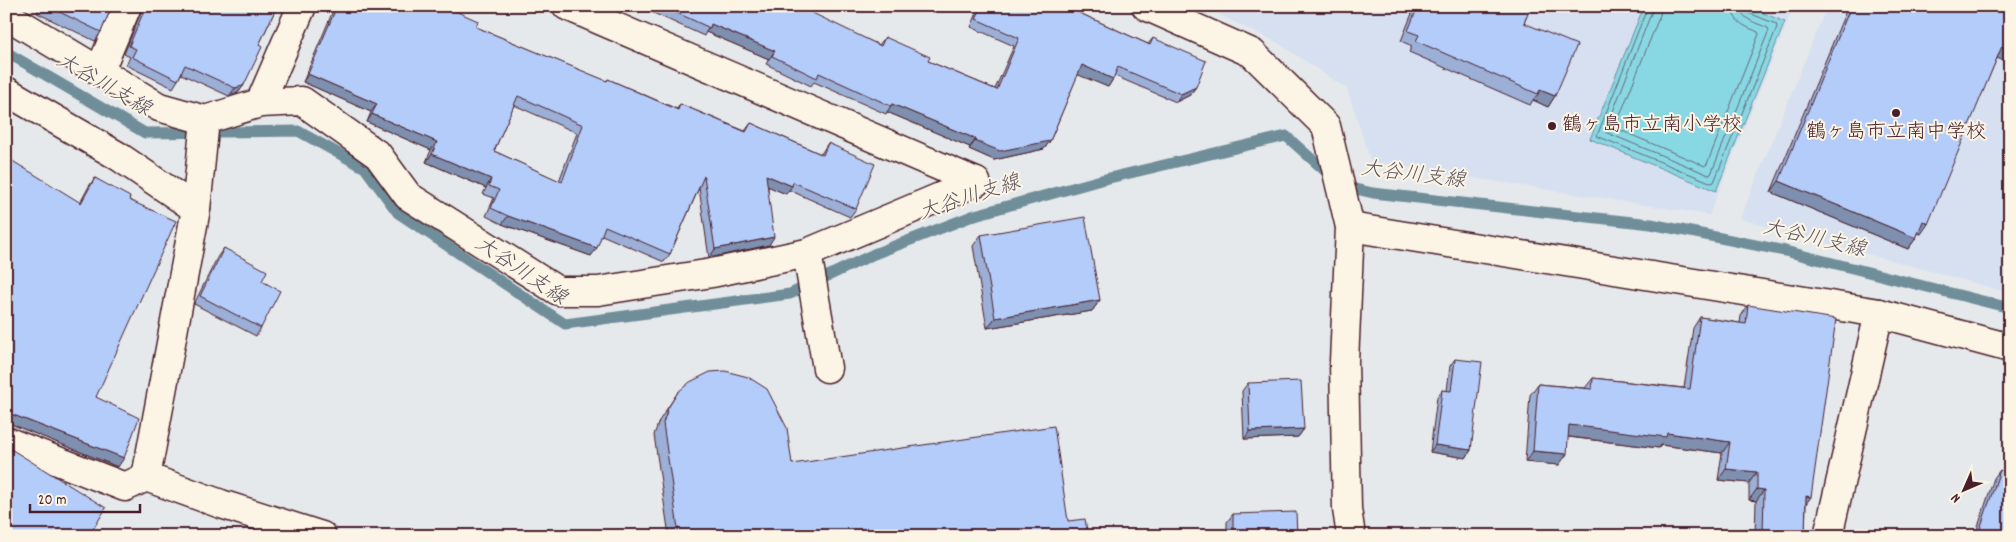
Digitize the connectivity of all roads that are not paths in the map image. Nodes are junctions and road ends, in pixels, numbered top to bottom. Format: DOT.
graph roads {
  1 [pos="127,6"];
  2 [pos="302,6"];
  3 [pos="568,6"];
  4 [pos="1146,6"];
  5 [pos="6,15"];
  6 [pos="100,70"];
  7 [pos="6,91"];
  8 [pos="260,103"];
  9 [pos="205,120"];
  10 [pos="196,209"];
  11 [pos="1350,227"];
  12 [pos="807,253"];
  13 [pos="1879,313"];
  14 [pos="2010,348"];
  15 [pos="827,368"];
  16 [pos="6,440"];
  17 [pos="146,477"];
  18 [pos="322,536"];
  19 [pos="1352,536"];
  20 [pos="1828,536"];
  1 -- 6 [label="street"];
  2 -- 8 [label="street"];
  3 -- 12 [label="street"];
  4 -- 11 [label="street"];
  5 -- 6 [label="street"];
  6 -- 9 [label="street"];
  7 -- 10 [label="street"];
  8 -- 9 [label="street"];
  8 -- 12 [label="street"];
  9 -- 10 [label="street"];
  10 -- 17 [label="street"];
  11 -- 13 [label="street"];
  11 -- 19 [label="street"];
  12 -- 15 [label="street"];
  13 -- 14 [label="street"];
  13 -- 20 [label="street"];
  16 -- 17 [label="street"];
  17 -- 18 [label="street"];
}
